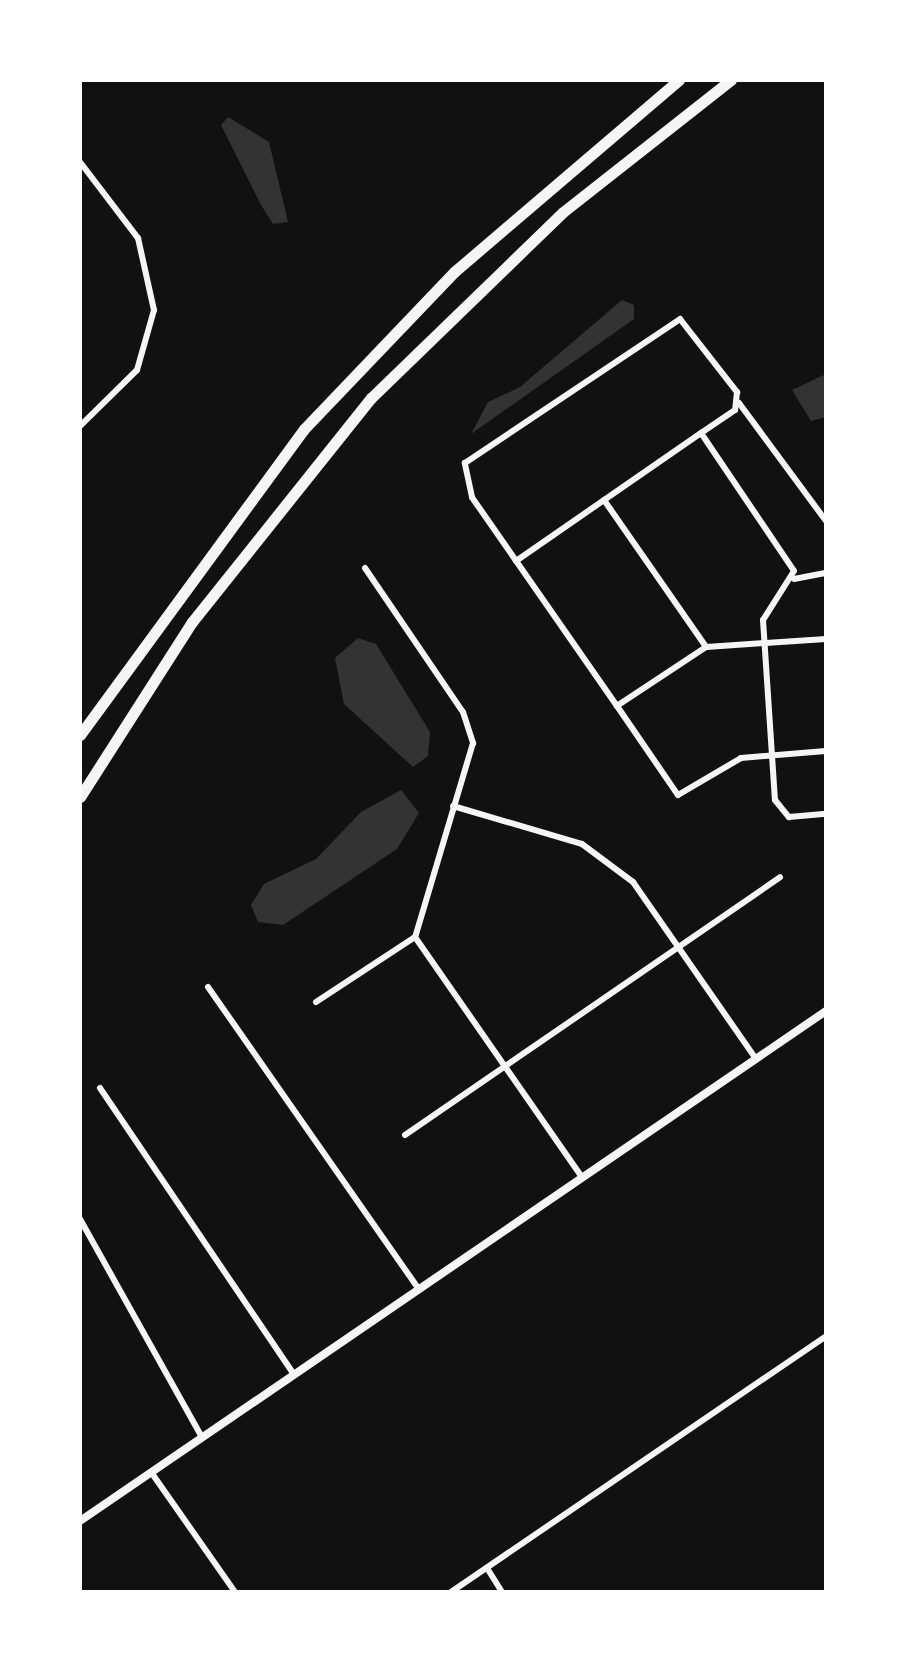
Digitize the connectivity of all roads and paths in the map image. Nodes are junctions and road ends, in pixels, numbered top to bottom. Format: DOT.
graph roads {
  1 [pos="679,80"];
  2 [pos="731,80"];
  3 [pos="80,162"];
  4 [pos="739,403"];
  5 [pos="80,426"];
  6 [pos="700,433"];
  7 [pos="604,500"];
  8 [pos="826,521"];
  9 [pos="516,561"];
  10 [pos="365,568"];
  11 [pos="826,573"];
  12 [pos="794,578"];
  13 [pos="826,640"];
  14 [pos="764,644"];
  15 [pos="706,646"];
  16 [pos="617,706"];
  17 [pos="80,735"];
  18 [pos="826,751"];
  19 [pos="772,756"];
  20 [pos="80,797"];
  21 [pos="453,806"];
  22 [pos="826,814"];
  23 [pos="780,877"];
  24 [pos="416,937"];
  25 [pos="678,947"];
  26 [pos="208,987"];
  27 [pos="316,1002"];
  28 [pos="826,1011"];
  29 [pos="756,1059"];
  30 [pos="506,1066"];
  31 [pos="100,1088"];
  32 [pos="406,1135"];
  33 [pos="582,1177"];
  34 [pos="80,1220"];
  35 [pos="419,1290"];
  36 [pos="826,1336"];
  37 [pos="294,1375"];
  38 [pos="202,1438"];
  39 [pos="151,1472"];
  40 [pos="80,1520"];
  41 [pos="486,1568"];
  42 [pos="230,1584"];
  43 [pos="218,1592"];
  44 [pos="235,1592"];
  45 [pos="450,1592"];
  46 [pos="502,1592"];
  1 -- 17 [label="highway"];
  2 -- 20 [label="highway"];
  3 -- 5 [label="street"];
  4 -- 6 [label="street"];
  4 -- 8 [label="street"];
  4 -- 9 [label="street"];
  6 -- 7 [label="street"];
  6 -- 12 [label="street"];
  7 -- 9 [label="street"];
  7 -- 15 [label="street"];
  9 -- 16 [label="street"];
  10 -- 21 [label="street"];
  11 -- 12 [label="street"];
  12 -- 14 [label="street"];
  13 -- 14 [label="street"];
  14 -- 15 [label="street"];
  14 -- 19 [label="street"];
  15 -- 16 [label="street"];
  16 -- 19 [label="street"];
  18 -- 19 [label="street"];
  19 -- 22 [label="street"];
  21 -- 24 [label="street"];
  21 -- 25 [label="street"];
  23 -- 25 [label="street"];
  24 -- 27 [label="street"];
  24 -- 30 [label="street"];
  25 -- 29 [label="street"];
  25 -- 30 [label="street"];
  26 -- 35 [label="street"];
  28 -- 29 [label="street"];
  29 -- 33 [label="street"];
  30 -- 32 [label="street"];
  30 -- 33 [label="street"];
  31 -- 37 [label="street"];
  33 -- 35 [label="street"];
  34 -- 38 [label="street"];
  35 -- 37 [label="street"];
  36 -- 41 [label="street"];
  37 -- 38 [label="street"];
  38 -- 39 [label="street"];
  39 -- 40 [label="street"];
  39 -- 42 [label="street"];
  41 -- 45 [label="street"];
  41 -- 46 [label="street"];
  42 -- 43 [label="street"];
  42 -- 44 [label="street"];
}
